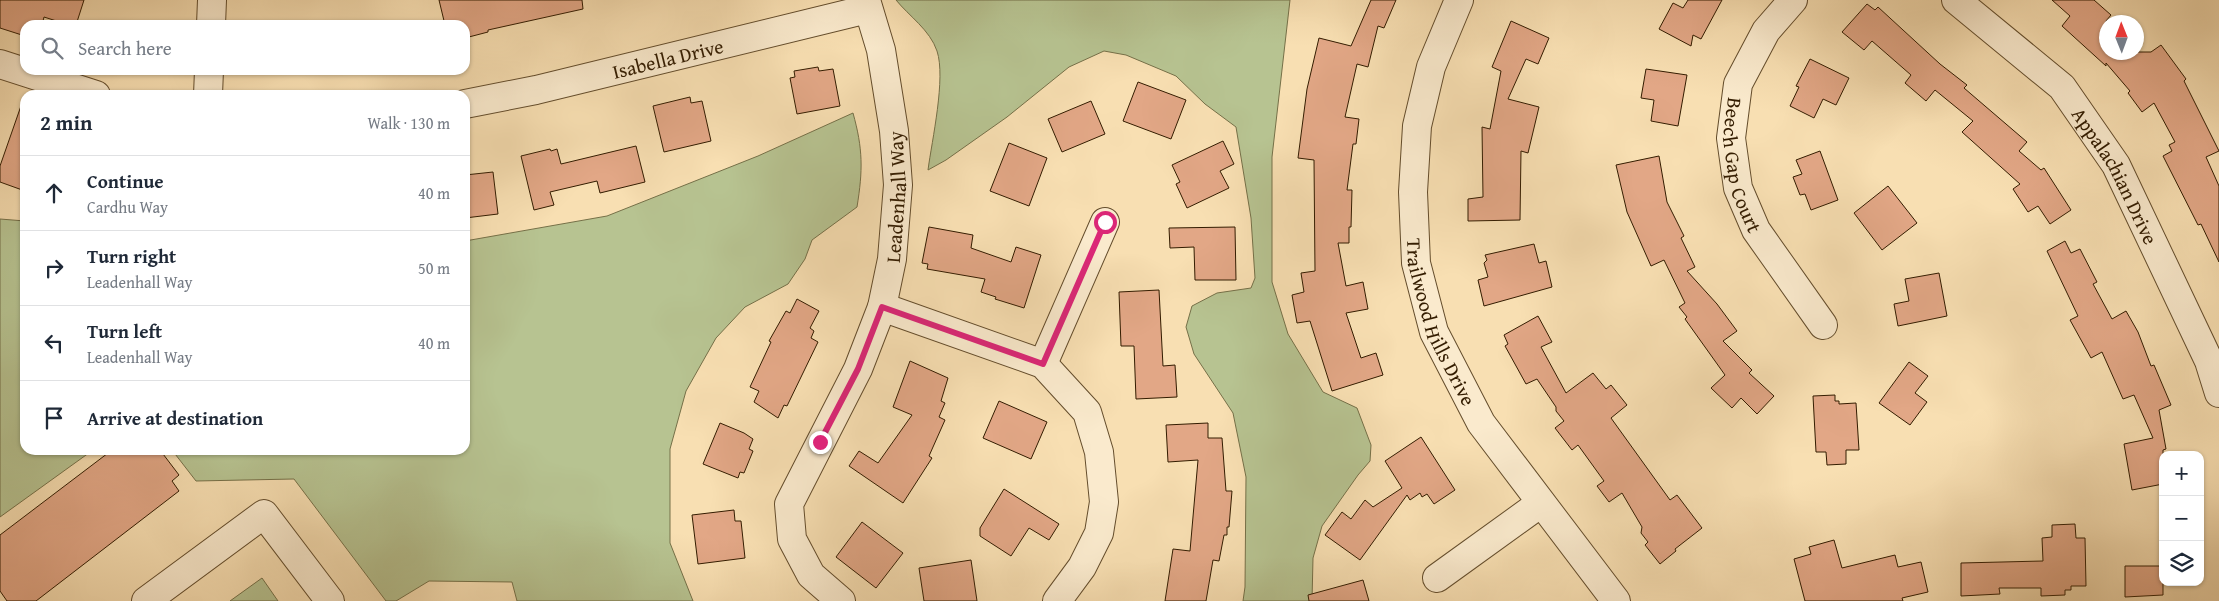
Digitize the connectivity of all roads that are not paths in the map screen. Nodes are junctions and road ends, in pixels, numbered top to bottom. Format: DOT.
graph roads {
  1 [pos="212,0"];
  2 [pos="1459,0"];
  3 [pos="1793,0"];
  4 [pos="1956,0"];
  5 [pos="867,4"];
  6 [pos="211,20"];
  7 [pos="0,64"];
  8 [pos="20,70"];
  9 [pos="34,75"];
  10 [pos="209,75"];
  11 [pos="81,90"];
  12 [pos="208,90"];
  13 [pos="470,103"];
  14 [pos="1105,222"];
  15 [pos="882,307"];
  16 [pos="1824,325"];
  17 [pos="1043,364"];
  18 [pos="2219,393"];
  19 [pos="1541,503"];
  20 [pos="1438,578"];
  21 [pos="146,601"];
  22 [pos="330,601"];
  23 [pos="841,601"];
  24 [pos="1057,601"];
  25 [pos="1616,601"];
  1 -- 6 [label="street"];
  2 -- 19 [label="street, Trailwood Hills Drive"];
  3 -- 16 [label="street, Beech Gap Court"];
  4 -- 18 [label="street, Appalachian Drive"];
  5 -- 13 [label="street, Isabella Drive"];
  5 -- 15 [label="street, Leadenhall Way"];
  7 -- 8 [label="street"];
  9 -- 11 [label="street"];
  10 -- 12 [label="street"];
  14 -- 17 [label="street"];
  15 -- 17 [label="street"];
  15 -- 23 [label="street, Leadenhall Way"];
  17 -- 24 [label="street"];
  19 -- 20 [label="street"];
  19 -- 25 [label="street, Trailwood Hills Drive"];
  21 -- 22 [label="street"];
}
